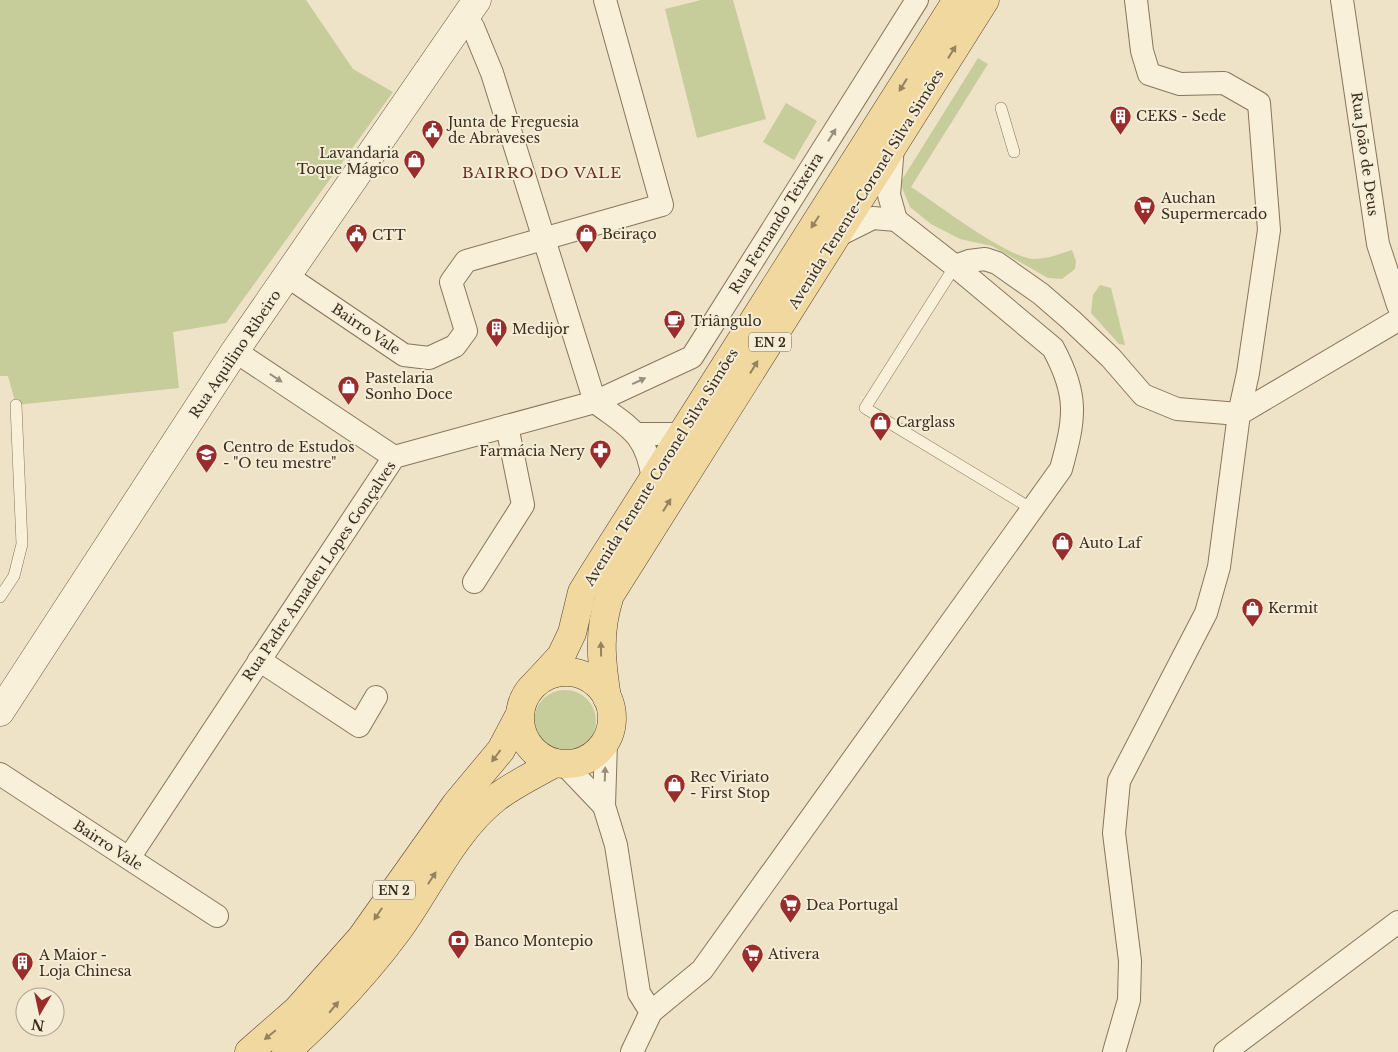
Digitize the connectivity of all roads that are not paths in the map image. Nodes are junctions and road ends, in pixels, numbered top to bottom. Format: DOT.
graph roads {
  1 [pos="605,0"];
  2 [pos="917,0"];
  3 [pos="957,0"];
  4 [pos="985,0"];
  5 [pos="1136,0"];
  6 [pos="1342,0"];
  7 [pos="470,11"];
  8 [pos="1001,108"];
  9 [pos="893,146"];
  10 [pos="1014,152"];
  11 [pos="896,220"];
  12 [pos="837,236"];
  13 [pos="542,238"];
  14 [pos="955,266"];
  15 [pos="287,276"];
  16 [pos="1398,305"];
  17 [pos="1398,320"];
  18 [pos="235,351"];
  19 [pos="595,402"];
  20 [pos="16,405"];
  21 [pos="1239,414"];
  22 [pos="507,426"];
  23 [pos="638,434"];
  24 [pos="682,434"];
  25 [pos="394,457"];
  26 [pos="653,479"];
  27 [pos="1032,509"];
  28 [pos="14,576"];
  29 [pos="0,578"];
  30 [pos="474,582"];
  31 [pos="0,597"];
  32 [pos="259,660"];
  33 [pos="536,683"];
  34 [pos="376,698"];
  35 [pos="607,698"];
  36 [pos="0,712"];
  37 [pos="520,714"];
  38 [pos="606,742"];
  39 [pos="560,764"];
  40 [pos="0,774"];
  41 [pos="604,806"];
  42 [pos="129,858"];
  43 [pos="217,916"];
  44 [pos="1398,922"];
  45 [pos="651,1012"];
  46 [pos="249,1052"];
  47 [pos="286,1052"];
  48 [pos="632,1052"];
  49 [pos="1114,1052"];
  50 [pos="1225,1052"];
  1 -- 13 [label="street"];
  19 -- 2 [label="street, Rua Fernando Teixeira, one-way"];
  3 -- 24 [label="main road, Avenida Tenente Coronel Silva Simões / EN 2, one-way"];
  9 -- 4 [label="main road, Avenida Tenente-Coronel Silva Simões / EN 2, one-way"];
  5 -- 21 [label="street"];
  6 -- 16 [label="street, Rua João de Deus"];
  7 -- 13 [label="street"];
  7 -- 15 [label="street, Rua Aquilino Ribeiro"];
  8 -- 10 [label="lane"];
  9 -- 11 [label="street"];
  9 -- 12 [label="main road, Avenida Tenente-Coronel Silva Simões / EN 2"];
  11 -- 12 [label="street"];
  11 -- 14 [label="street"];
  35 -- 12 [label="main road, Avenida Tenente-Coronel Silva Simões / EN 2, one-way"];
  13 -- 15 [label="street, Bairro Vale"];
  13 -- 19 [label="street"];
  14 -- 21 [label="street"];
  14 -- 27 [label="street"];
  14 -- 27 [label="lane"];
  15 -- 18 [label="street, Rua Aquilino Ribeiro"];
  17 -- 21 [label="street"];
  18 -- 25 [label="street, one-way"];
  18 -- 36 [label="street, Rua Aquilino Ribeiro"];
  19 -- 22 [label="street, Rua Padre Amadeu Lopes Gonçalves"];
  19 -- 23 [label="street"];
  20 -- 28 [label="lane"];
  21 -- 49 [label="street"];
  22 -- 25 [label="street, Rua Padre Amadeu Lopes Gonçalves"];
  22 -- 30 [label="street"];
  23 -- 24 [label="street"];
  23 -- 26 [label="street"];
  24 -- 26 [label="main road, Avenida Tenente Coronel Silva Simões / EN 2"];
  25 -- 32 [label="street, Rua Padre Amadeu Lopes Gonçalves"];
  26 -- 33 [label="main road, Avenida Tenente Coronel Silva Simões / EN 2"];
  27 -- 45 [label="street"];
  28 -- 29 [label="lane"];
  28 -- 31 [label="lane"];
  32 -- 34 [label="street"];
  32 -- 42 [label="street, Rua Padre Amadeu Lopes Gonçalves"];
  33 -- 35 [label="main road"];
  33 -- 37 [label="main road, EN 2"];
  35 -- 38 [label="main road, EN 2"];
  37 -- 39 [label="main road"];
  37 -- 46 [label="main road, EN 2, one-way"];
  38 -- 39 [label="main road, EN 2"];
  41 -- 38 [label="street, one-way"];
  39 -- 41 [label="street"];
  47 -- 39 [label="main road, EN 2, one-way"];
  40 -- 42 [label="street, Bairro Vale"];
  41 -- 45 [label="street"];
  42 -- 43 [label="street, Bairro Vale"];
  44 -- 50 [label="street"];
  45 -- 48 [label="street"];
}
